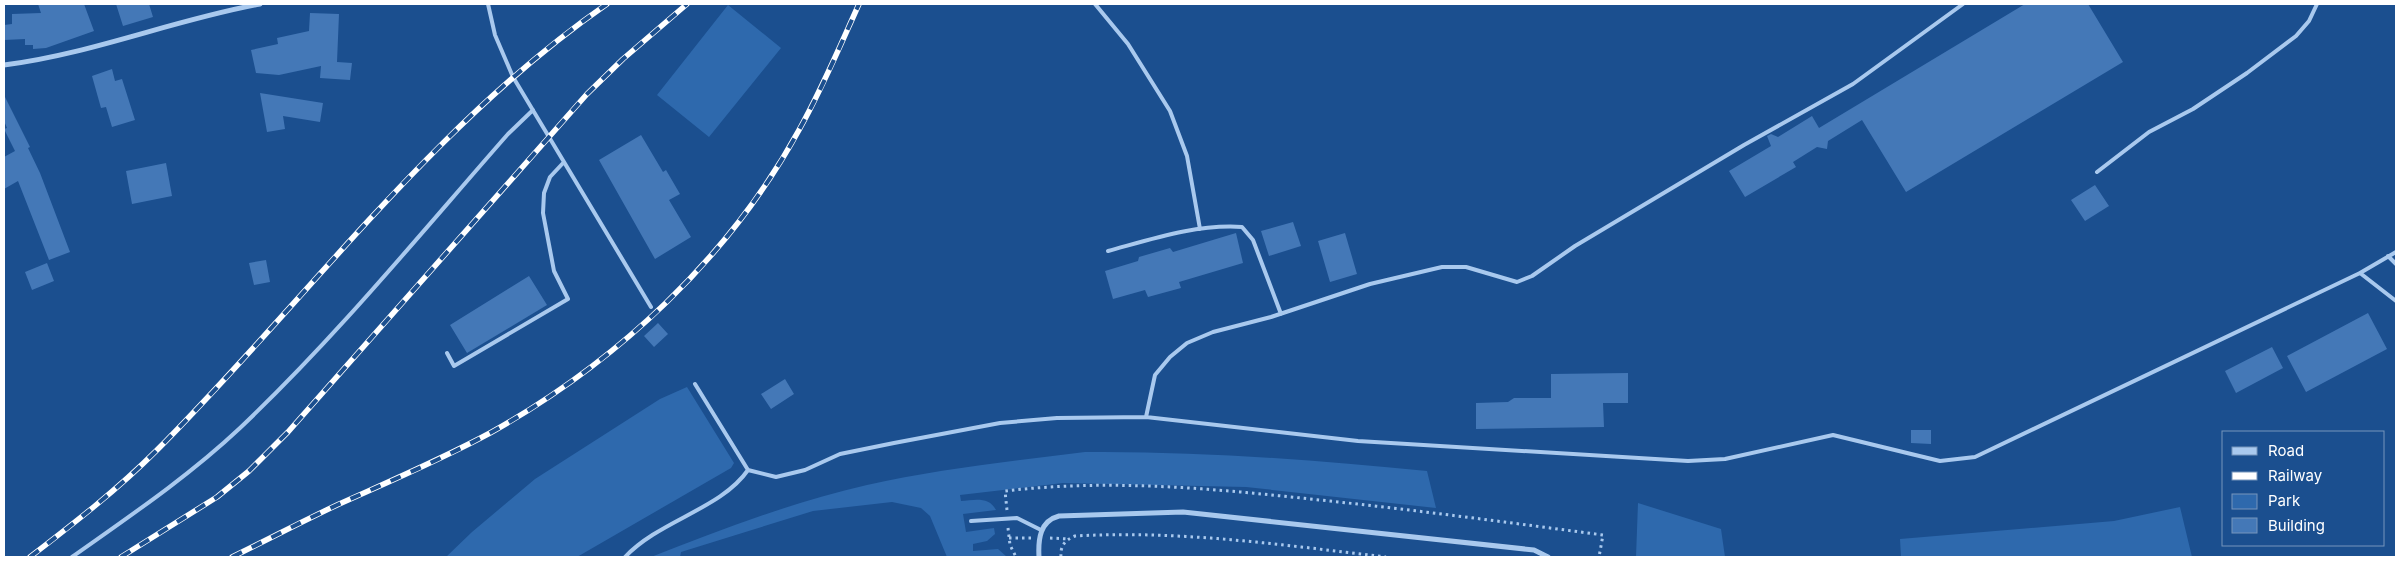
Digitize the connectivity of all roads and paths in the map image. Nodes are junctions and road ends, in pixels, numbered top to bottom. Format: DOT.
graph roads {
  1 [pos="260,4"];
  2 [pos="488,4"];
  3 [pos="1095,4"];
  4 [pos="1963,4"];
  5 [pos="2317,4"];
  6 [pos="4,65"];
  7 [pos="533,110"];
  8 [pos="564,162"];
  9 [pos="2097,172"];
  10 [pos="1200,229"];
  11 [pos="1108,251"];
  12 [pos="2396,252"];
  13 [pos="2388,256"];
  14 [pos="2396,264"];
  15 [pos="2360,272"];
  16 [pos="2396,301"];
  17 [pos="651,307"];
  18 [pos="1281,314"];
  19 [pos="447,353"];
  20 [pos="695,384"];
  21 [pos="1146,417"];
  22 [pos="748,470"];
  23 [pos="1006,502"];
  24 [pos="971,521"];
  25 [pos="1008,530"];
  26 [pos="1041,530"];
  27 [pos="1009,538"];
  28 [pos="1024,538"];
  29 [pos="1054,538"];
  30 [pos="1069,539"];
  31 [pos="72,557"];
  32 [pos="625,557"];
  33 [pos="1016,557"];
  34 [pos="1039,557"];
  35 [pos="1061,557"];
  36 [pos="1386,557"];
  37 [pos="1548,557"];
  38 [pos="1599,557"];
  1 -- 6 [label="street"];
  2 -- 7 [label="lane"];
  3 -- 10 [label="lane"];
  4 -- 18 [label="lane"];
  5 -- 9 [label="lane"];
  7 -- 8 [label="lane"];
  7 -- 31 [label="lane"];
  8 -- 17 [label="lane"];
  8 -- 19 [label="lane"];
  10 -- 11 [label="lane"];
  10 -- 18 [label="lane"];
  12 -- 13 [label="lane"];
  13 -- 14 [label="lane"];
  13 -- 15 [label="lane"];
  15 -- 16 [label="lane"];
  15 -- 21 [label="lane"];
  18 -- 21 [label="lane"];
  20 -- 22 [label="lane"];
  21 -- 22 [label="lane"];
  22 -- 32 [label="lane"];
  23 -- 38 [label="path"];
  24 -- 26 [label="lane"];
  25 -- 27 [label="path"];
  26 -- 34 [label="street"];
  26 -- 37 [label="street"];
  27 -- 28 [label="path"];
  27 -- 33 [label="path"];
  29 -- 30 [label="path"];
  30 -- 35 [label="path"];
  30 -- 36 [label="path"];
}
